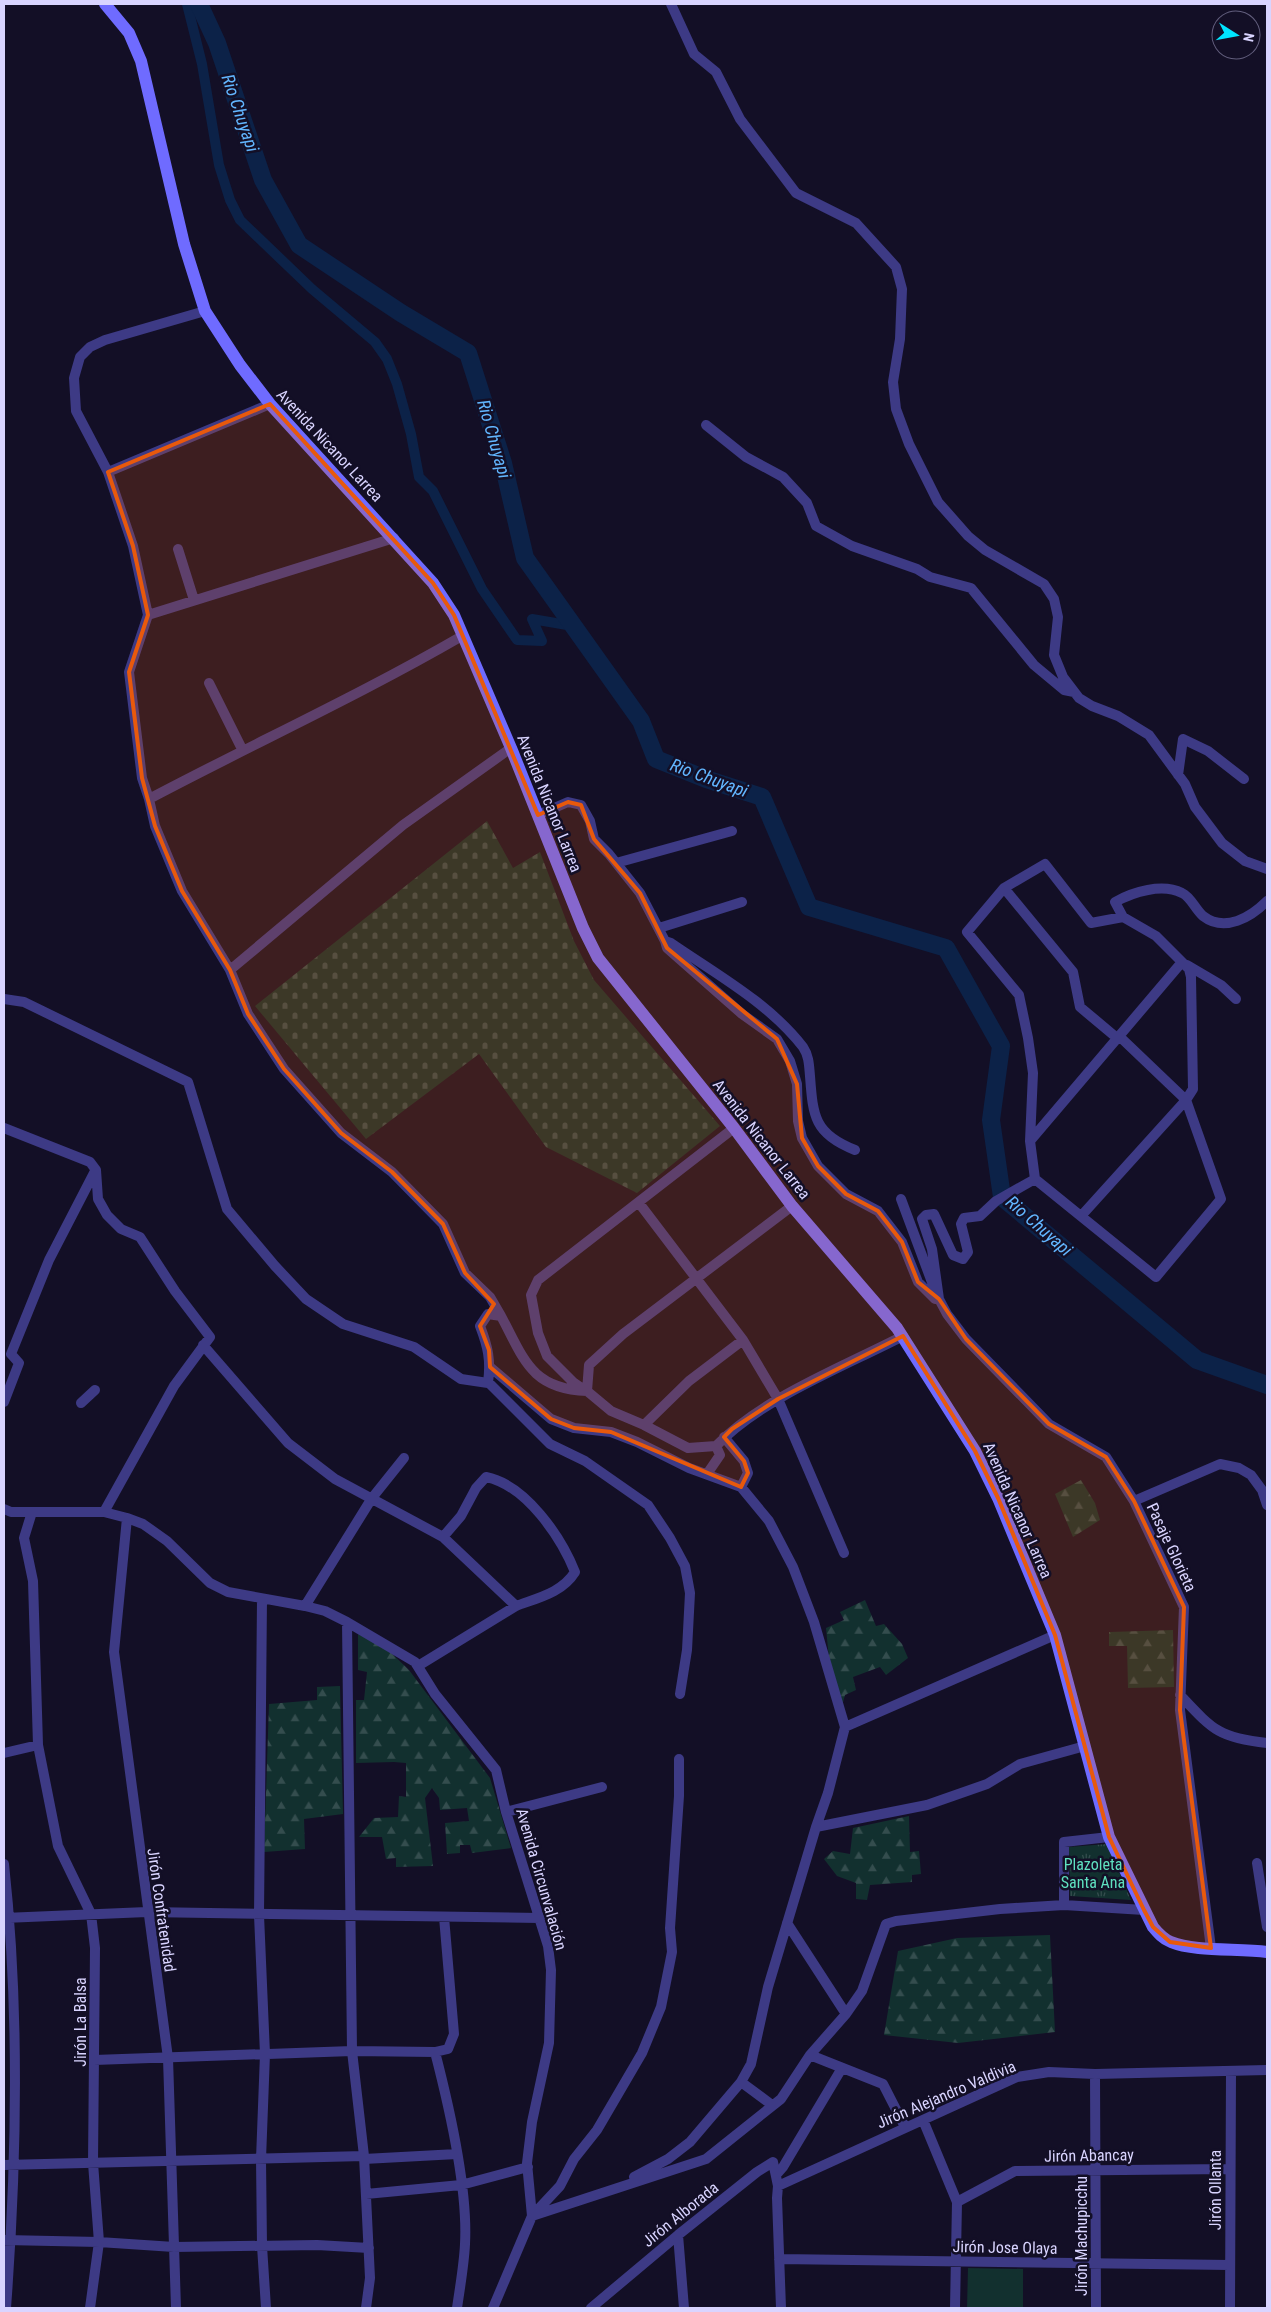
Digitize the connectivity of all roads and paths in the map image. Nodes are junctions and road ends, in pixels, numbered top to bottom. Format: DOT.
graph roads {
  1 [pos="105,4"];
  2 [pos="671,4"];
  3 [pos="205,312"];
  4 [pos="270,404"];
  5 [pos="706,425"];
  6 [pos="108,472"];
  7 [pos="394,538"];
  8 [pos="178,548"];
  9 [pos="194,600"];
  10 [pos="148,615"];
  11 [pos="462,636"];
  12 [pos="209,684"];
  13 [pos="1074,692"];
  14 [pos="511,748"];
  15 [pos="242,749"];
  16 [pos="1178,775"];
  17 [pos="1244,779"];
  18 [pos="150,799"];
  19 [pos="538,815"];
  20 [pos="732,831"];
  21 [pos="616,863"];
  22 [pos="1267,869"];
  23 [pos="1004,888"];
  24 [pos="1267,901"];
  25 [pos="742,902"];
  26 [pos="1123,917"];
  27 [pos="659,928"];
  28 [pos="665,941"];
  29 [pos="1182,962"];
  30 [pos="230,970"];
  31 [pos="4,999"];
  32 [pos="1236,999"];
  33 [pos="1118,1037"];
  34 [pos="1186,1100"];
  35 [pos="4,1128"];
  36 [pos="734,1128"];
  37 [pos="1030,1141"];
  38 [pos="855,1150"];
  39 [pos="96,1170"];
  40 [pos="1035,1178"];
  41 [pos="901,1200"];
  42 [pos="638,1203"];
  43 [pos="792,1206"];
  44 [pos="1082,1215"];
  45 [pos="698,1278"];
  46 [pos="940,1299"];
  47 [pos="501,1316"];
  48 [pos="902,1336"];
  49 [pos="743,1340"];
  50 [pos="203,1345"];
  51 [pos="490,1367"];
  52 [pos="488,1382"];
  53 [pos="95,1390"];
  54 [pos="587,1392"];
  55 [pos="778,1399"];
  56 [pos="4,1402"];
  57 [pos="81,1403"];
  58 [pos="644,1424"];
  59 [pos="724,1437"];
  60 [pos="716,1446"];
  61 [pos="404,1458"];
  62 [pos="707,1474"];
  63 [pos="741,1487"];
  64 [pos="372,1498"];
  65 [pos="1134,1501"];
  66 [pos="1267,1505"];
  67 [pos="4,1509"];
  68 [pos="32,1512"];
  69 [pos="104,1512"];
  70 [pos="127,1518"];
  71 [pos="443,1537"];
  72 [pos="844,1553"];
  73 [pos="262,1599"];
  74 [pos="304,1606"];
  75 [pos="516,1606"];
  76 [pos="347,1622"];
  77 [pos="1055,1635"];
  78 [pos="418,1666"];
  79 [pos="680,1694"];
  80 [pos="1180,1695"];
  81 [pos="845,1727"];
  82 [pos="1267,1743"];
  83 [pos="38,1745"];
  84 [pos="1085,1746"];
  85 [pos="4,1753"];
  86 [pos="679,1759"];
  87 [pos="602,1787"];
  88 [pos="506,1812"];
  89 [pos="816,1827"];
  90 [pos="1109,1837"];
  91 [pos="1257,1863"];
  92 [pos="4,1864"];
  93 [pos="1064,1905"];
  94 [pos="1144,1910"];
  95 [pos="147,1912"];
  96 [pos="91,1914"];
  97 [pos="259,1915"];
  98 [pos="350,1915"];
  99 [pos="444,1917"];
  100 [pos="7,1918"];
  101 [pos="540,1918"];
  102 [pos="787,1924"];
  103 [pos="1267,1927"];
  104 [pos="1211,1948"];
  105 [pos="1267,1952"];
  106 [pos="846,2014"];
  107 [pos="352,2051"];
  108 [pos="436,2052"];
  109 [pos="265,2054"];
  110 [pos="810,2055"];
  111 [pos="168,2058"];
  112 [pos="94,2060"];
  113 [pos="842,2068"];
  114 [pos="1267,2070"];
  115 [pos="1230,2072"];
  116 [pos="1095,2074"];
  117 [pos="741,2082"];
  118 [pos="772,2105"];
  119 [pos="923,2120"];
  120 [pos="905,2127"];
  121 [pos="456,2154"];
  122 [pos="364,2157"];
  123 [pos="261,2159"];
  124 [pos="172,2160"];
  125 [pos="93,2163"];
  126 [pos="8,2165"];
  127 [pos="528,2167"];
  128 [pos="1230,2169"];
  129 [pos="1097,2170"];
  130 [pos="776,2175"];
  131 [pos="461,2184"];
  132 [pos="778,2186"];
  133 [pos="602,2193"];
  134 [pos="366,2194"];
  135 [pos="957,2202"];
  136 [pos="532,2216"];
  137 [pos="678,2235"];
  138 [pos="7,2240"];
  139 [pos="99,2242"];
  140 [pos="174,2246"];
  141 [pos="262,2246"];
  142 [pos="368,2248"];
  143 [pos="779,2259"];
  144 [pos="955,2261"];
  145 [pos="1095,2263"];
  146 [pos="1230,2265"];
  147 [pos="6,2308"];
  148 [pos="90,2308"];
  149 [pos="176,2308"];
  150 [pos="266,2308"];
  151 [pos="366,2308"];
  152 [pos="457,2308"];
  153 [pos="493,2308"];
  154 [pos="591,2308"];
  155 [pos="684,2308"];
  156 [pos="781,2308"];
  157 [pos="955,2308"];
  158 [pos="1096,2308"];
  159 [pos="1230,2308"];
  1 -- 3 [label="main road, Avenida Nicanor Larrea"];
  2 -- 13 [label="street"];
  3 -- 4 [label="main road, Avenida Nicanor Larrea"];
  3 -- 6 [label="street"];
  4 -- 6 [label="street"];
  4 -- 7 [label="main road, Avenida Nicanor Larrea"];
  5 -- 13 [label="street"];
  6 -- 10 [label="street"];
  7 -- 9 [label="street"];
  7 -- 11 [label="main road, Avenida Nicanor Larrea"];
  8 -- 9 [label="street"];
  9 -- 10 [label="street"];
  10 -- 18 [label="street"];
  11 -- 14 [label="main road, Avenida Nicanor Larrea"];
  11 -- 15 [label="street"];
  12 -- 15 [label="street"];
  13 -- 16 [label="street"];
  14 -- 19 [label="main road, Avenida Nicanor Larrea"];
  14 -- 30 [label="street"];
  15 -- 18 [label="street"];
  16 -- 17 [label="street"];
  16 -- 22 [label="street"];
  18 -- 30 [label="street"];
  19 -- 21 [label="street"];
  19 -- 36 [label="main road, Avenida Nicanor Larrea"];
  20 -- 21 [label="street"];
  21 -- 27 [label="street"];
  23 -- 26 [label="street"];
  23 -- 33 [label="street"];
  23 -- 37 [label="street"];
  24 -- 26 [label="street"];
  25 -- 27 [label="street"];
  26 -- 29 [label="street"];
  27 -- 28 [label="street"];
  28 -- 38 [label="street"];
  28 -- 46 [label="street"];
  29 -- 32 [label="street"];
  29 -- 33 [label="street"];
  29 -- 34 [label="street"];
  30 -- 47 [label="street"];
  31 -- 52 [label="street"];
  33 -- 34 [label="street"];
  33 -- 37 [label="street"];
  34 -- 44 [label="street"];
  34 -- 44 [label="street"];
  35 -- 39 [label="street"];
  36 -- 42 [label="street"];
  36 -- 43 [label="main road, Avenida Nicanor Larrea"];
  37 -- 40 [label="street"];
  39 -- 50 [label="street"];
  39 -- 56 [label="street"];
  40 -- 44 [label="street"];
  40 -- 46 [label="street"];
  41 -- 46 [label="street"];
  42 -- 45 [label="street"];
  42 -- 54 [label="street"];
  43 -- 45 [label="street"];
  43 -- 48 [label="main road, Avenida Nicanor Larrea"];
  45 -- 49 [label="street"];
  45 -- 54 [label="street"];
  46 -- 65 [label="street, Pasaje Glorieta"];
  47 -- 51 [label="street"];
  47 -- 54 [label="street"];
  48 -- 55 [label="street"];
  48 -- 77 [label="main road, Avenida Nicanor Larrea"];
  49 -- 55 [label="street"];
  49 -- 58 [label="street"];
  50 -- 64 [label="street"];
  50 -- 69 [label="street"];
  51 -- 52 [label="street"];
  51 -- 62 [label="street"];
  52 -- 79 [label="street"];
  53 -- 57 [label="street"];
  54 -- 58 [label="street"];
  55 -- 59 [label="street"];
  55 -- 72 [label="street"];
  58 -- 60 [label="street"];
  59 -- 60 [label="street"];
  59 -- 63 [label="street"];
  60 -- 62 [label="street"];
  61 -- 64 [label="street"];
  62 -- 63 [label="street"];
  63 -- 81 [label="street"];
  64 -- 71 [label="street"];
  64 -- 74 [label="street"];
  65 -- 66 [label="street"];
  65 -- 80 [label="street, Pasaje Glorieta"];
  67 -- 68 [label="street, Avenida Circunvalación"];
  68 -- 69 [label="street, Avenida Circunvalación"];
  68 -- 83 [label="street, Jirón La Balsa"];
  69 -- 70 [label="street, Avenida Circunvalación"];
  70 -- 73 [label="street, Avenida Circunvalación"];
  70 -- 95 [label="street, Jirón Confratenidad"];
  71 -- 75 [label="street"];
  71 -- 75 [label="street"];
  73 -- 74 [label="street, Avenida Circunvalación"];
  73 -- 97 [label="street"];
  74 -- 76 [label="street, Avenida Circunvalación"];
  75 -- 78 [label="street"];
  76 -- 78 [label="street, Avenida Circunvalación"];
  76 -- 98 [label="street"];
  77 -- 81 [label="street"];
  77 -- 84 [label="main road, Avenida Nicanor Larrea"];
  78 -- 88 [label="street, Avenida Circunvalación"];
  80 -- 82 [label="street"];
  80 -- 104 [label="street, Pasaje Glorieta"];
  81 -- 89 [label="street"];
  83 -- 85 [label="street"];
  83 -- 96 [label="street, Jirón La Balsa"];
  84 -- 89 [label="street"];
  84 -- 90 [label="main road, Avenida Nicanor Larrea"];
  86 -- 136 [label="street"];
  87 -- 88 [label="street"];
  88 -- 101 [label="street, Avenida Circunvalación"];
  89 -- 102 [label="street"];
  90 -- 93 [label="street"];
  90 -- 94 [label="main road, Avenida Nicanor Larrea"];
  91 -- 103 [label="street"];
  92 -- 100 [label="street"];
  93 -- 94 [label="street"];
  93 -- 106 [label="street"];
  94 -- 104 [label="main road, Avenida Nicanor Larrea"];
  95 -- 96 [label="street"];
  95 -- 97 [label="street"];
  95 -- 111 [label="street, Jirón Confratenidad"];
  96 -- 100 [label="street"];
  96 -- 112 [label="street, Jirón La Balsa"];
  97 -- 98 [label="street"];
  97 -- 109 [label="street"];
  98 -- 99 [label="street"];
  98 -- 107 [label="street"];
  99 -- 101 [label="street"];
  99 -- 108 [label="street"];
  100 -- 126 [label="street"];
  101 -- 127 [label="street, Avenida Circunvalación"];
  102 -- 106 [label="street"];
  102 -- 117 [label="street"];
  104 -- 105 [label="main road, Avenida Nicanor Larrea"];
  106 -- 110 [label="street"];
  107 -- 108 [label="street"];
  107 -- 109 [label="street"];
  107 -- 122 [label="street"];
  108 -- 121 [label="street"];
  109 -- 111 [label="street"];
  109 -- 123 [label="street"];
  110 -- 113 [label="street"];
  110 -- 118 [label="street"];
  111 -- 112 [label="street"];
  111 -- 124 [label="street, Jirón Confratenidad"];
  112 -- 125 [label="street, Jirón La Balsa"];
  113 -- 120 [label="street"];
  113 -- 130 [label="street"];
  114 -- 115 [label="street, Jirón Alejandro Valdivia"];
  115 -- 116 [label="street, Jirón Alejandro Valdivia"];
  115 -- 128 [label="street, Jirón Ollanta"];
  116 -- 119 [label="street, Jirón Alejandro Valdivia"];
  116 -- 129 [label="street, Jirón Machupicchu"];
  117 -- 118 [label="street"];
  117 -- 133 [label="street"];
  118 -- 133 [label="street"];
  119 -- 120 [label="street, Jirón Alejandro Valdivia"];
  119 -- 135 [label="street"];
  120 -- 132 [label="street, Jirón Alejandro Valdivia"];
  121 -- 122 [label="street"];
  121 -- 131 [label="street"];
  122 -- 123 [label="street"];
  122 -- 134 [label="street"];
  123 -- 124 [label="street"];
  123 -- 141 [label="street"];
  124 -- 125 [label="street"];
  124 -- 140 [label="street, Jirón Confratenidad"];
  125 -- 126 [label="street"];
  125 -- 139 [label="street, Jirón La Balsa"];
  126 -- 138 [label="street"];
  127 -- 131 [label="street"];
  127 -- 136 [label="street, Avenida Circunvalación"];
  128 -- 129 [label="street, Jirón Abancay"];
  128 -- 146 [label="street, Jirón Ollanta"];
  129 -- 135 [label="street, Jirón Abancay"];
  129 -- 145 [label="street, Jirón Machupicchu"];
  130 -- 132 [label="street"];
  130 -- 137 [label="street, Jirón Alborada"];
  131 -- 134 [label="street"];
  131 -- 152 [label="street"];
  132 -- 143 [label="street"];
  133 -- 136 [label="street"];
  134 -- 142 [label="street"];
  135 -- 144 [label="street"];
  136 -- 153 [label="street"];
  137 -- 154 [label="street, Jirón Alborada"];
  137 -- 155 [label="street"];
  138 -- 139 [label="street"];
  138 -- 147 [label="street"];
  139 -- 140 [label="street"];
  139 -- 148 [label="street, Jirón La Balsa"];
  140 -- 141 [label="street"];
  140 -- 149 [label="street, Jirón Confratenidad"];
  141 -- 142 [label="street"];
  141 -- 150 [label="street"];
  142 -- 151 [label="street"];
  143 -- 144 [label="street, Jirón Jose Olaya"];
  143 -- 156 [label="street"];
  144 -- 145 [label="street, Jirón Jose Olaya"];
  144 -- 157 [label="street"];
  145 -- 146 [label="street, Jirón Jose Olaya"];
  145 -- 158 [label="street, Jirón Machupicchu"];
  146 -- 159 [label="street, Jirón Ollanta"];
}
